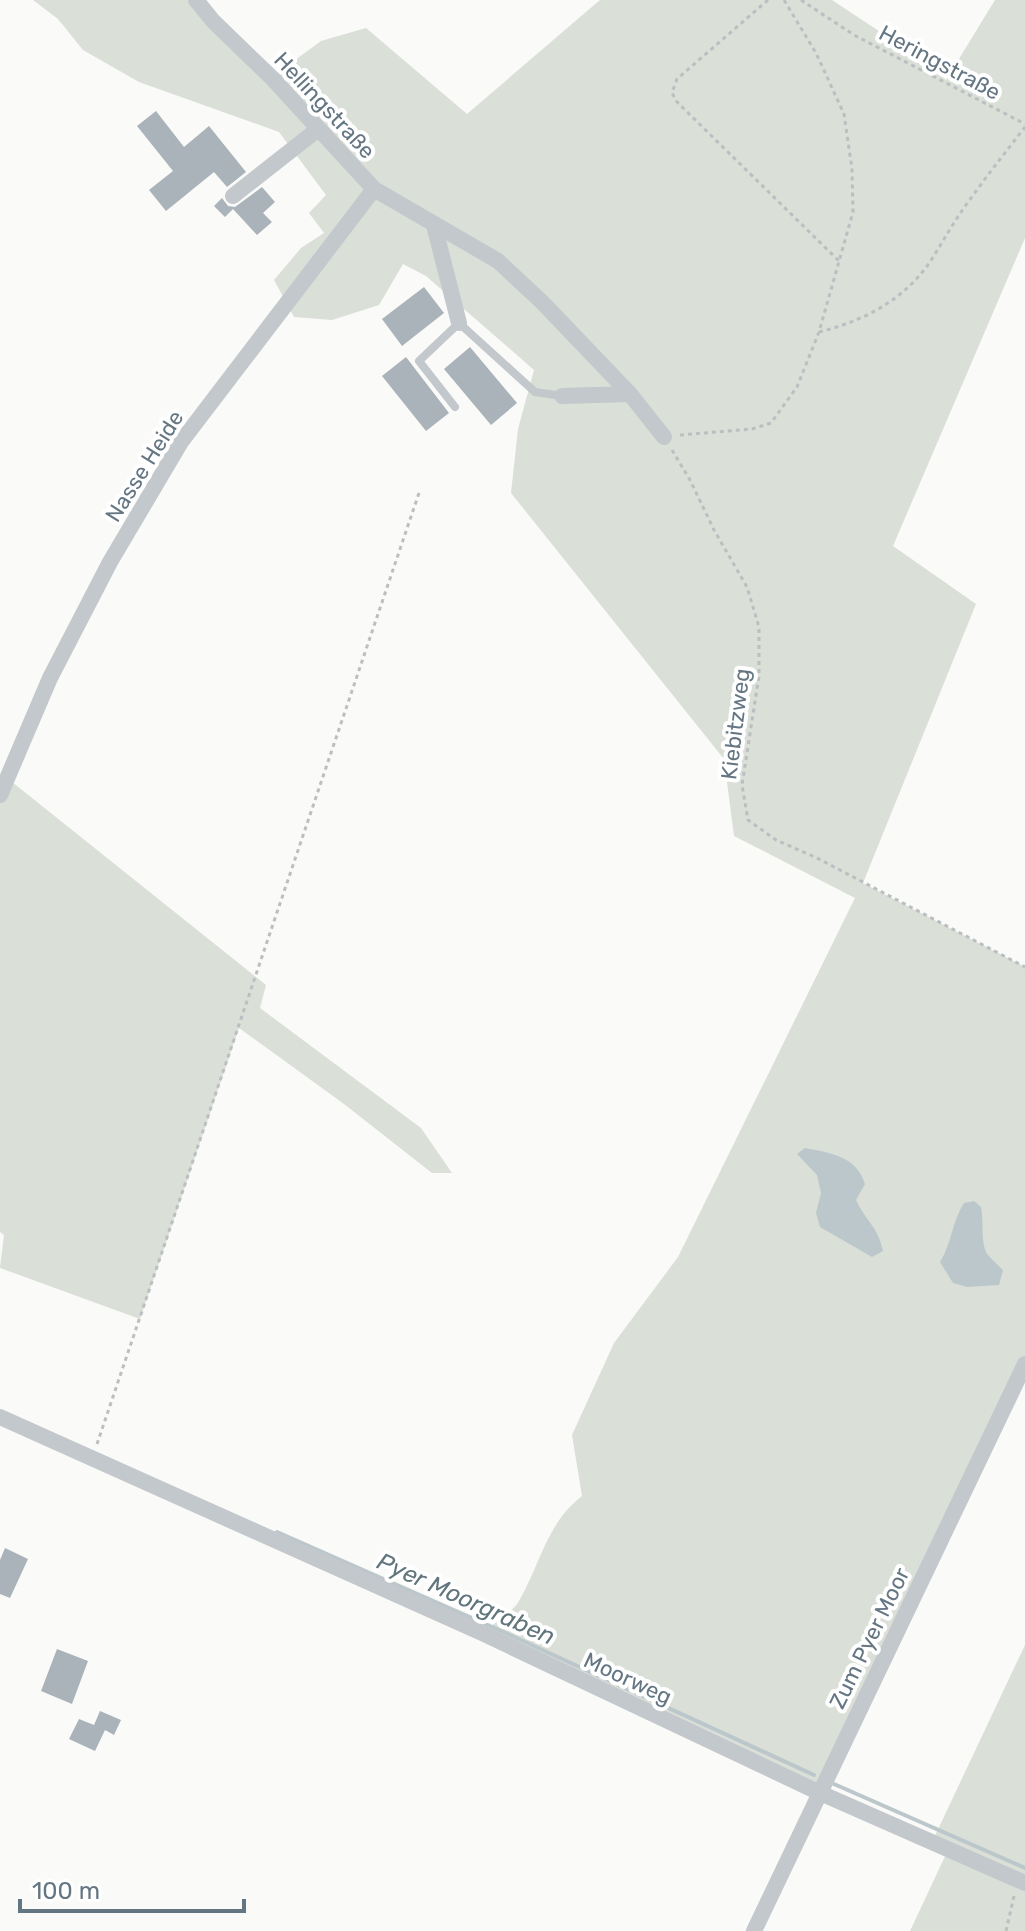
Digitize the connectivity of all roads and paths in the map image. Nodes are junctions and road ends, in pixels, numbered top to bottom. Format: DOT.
graph roads {
  1 [pos="196,0"];
  2 [pos="768,0"];
  3 [pos="784,0"];
  4 [pos="801,0"];
  5 [pos="1025,126"];
  6 [pos="317,130"];
  7 [pos="374,189"];
  8 [pos="233,196"];
  9 [pos="434,225"];
  10 [pos="840,262"];
  11 [pos="459,323"];
  12 [pos="819,332"];
  13 [pos="630,394"];
  14 [pos="562,396"];
  15 [pos="455,407"];
  16 [pos="664,437"];
  17 [pos="419,493"];
  18 [pos="0,795"];
  19 [pos="1025,967"];
  20 [pos="1025,1364"];
  21 [pos="0,1417"];
  22 [pos="92,1459"];
  23 [pos="818,1792"];
  24 [pos="1021,1882"];
  25 [pos="754,1931"];
  26 [pos="1006,1931"];
  1 -- 6 [label="street, Hellingstraße"];
  2 -- 10 [label="path"];
  3 -- 10 [label="path"];
  4 -- 5 [label="path, Heringstraße"];
  5 -- 12 [label="path"];
  6 -- 7 [label="street, Hellingstraße"];
  6 -- 8 [label="street"];
  7 -- 9 [label="street, Hellingstraße"];
  7 -- 18 [label="street, Nasse Heide"];
  9 -- 11 [label="street"];
  9 -- 13 [label="street, Hellingstraße"];
  10 -- 12 [label="path"];
  11 -- 14 [label="lane"];
  11 -- 15 [label="lane"];
  12 -- 16 [label="path"];
  13 -- 14 [label="street"];
  13 -- 16 [label="street, Hellingstraße"];
  16 -- 19 [label="path, Kiebitzweg"];
  17 -- 22 [label="path"];
  20 -- 23 [label="street, Zum Pyer Moor"];
  21 -- 22 [label="street, Moorweg"];
  22 -- 23 [label="street, Moorweg"];
  23 -- 24 [label="street, Moorweg"];
  23 -- 25 [label="street, Zum Pyer Moor"];
  24 -- 26 [label="path"];
}
